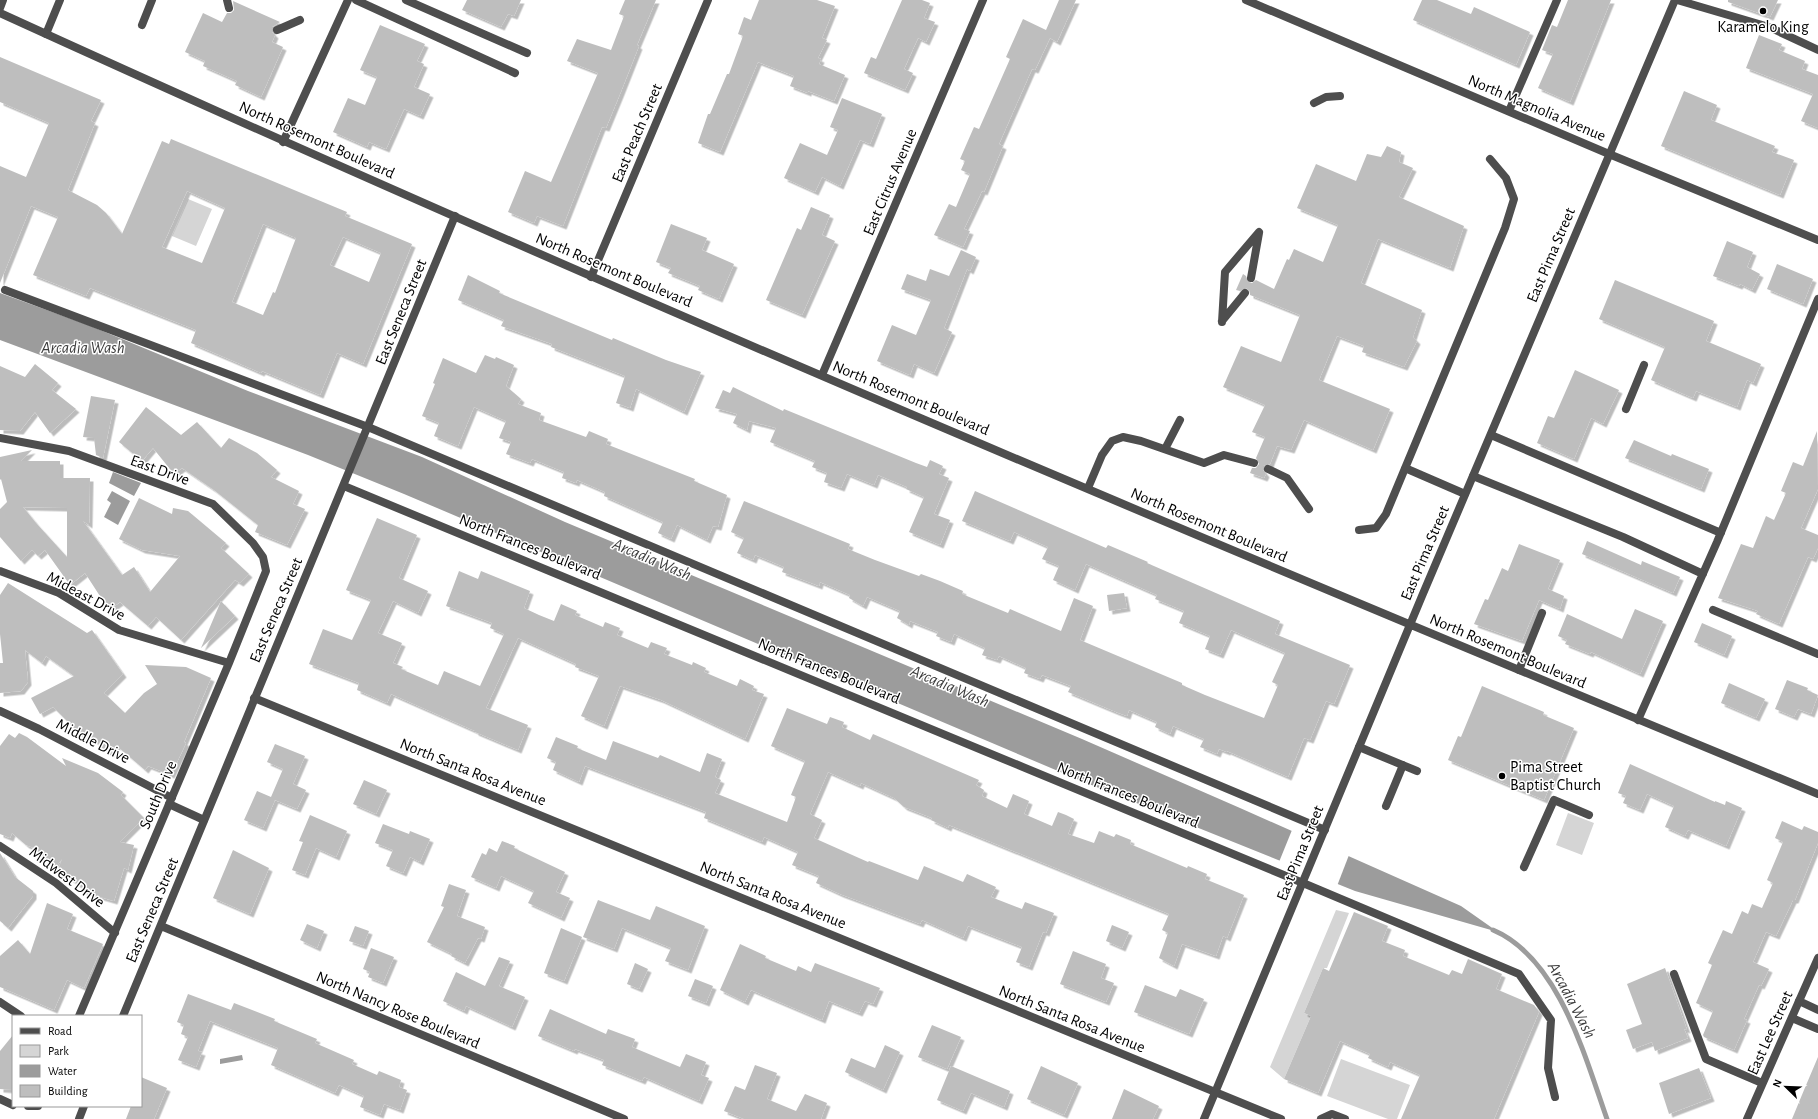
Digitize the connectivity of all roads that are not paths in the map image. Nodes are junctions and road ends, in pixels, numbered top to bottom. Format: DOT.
graph roads {
  1 [pos="3,0"];
  2 [pos="60,0"];
  3 [pos="152,0"];
  4 [pos="348,0"];
  5 [pos="356,0"];
  6 [pos="406,0"];
  7 [pos="708,0"];
  8 [pos="983,0"];
  9 [pos="1246,0"];
  10 [pos="1557,0"];
  11 [pos="1676,0"];
  12 [pos="0,8"];
  13 [pos="0,13"];
  14 [pos="300,20"];
  15 [pos="142,25"];
  16 [pos="277,30"];
  17 [pos="46,34"];
  18 [pos="1818,50"];
  19 [pos="527,53"];
  20 [pos="515,73"];
  21 [pos="1340,96"];
  22 [pos="1314,103"];
  23 [pos="1509,111"];
  24 [pos="283,142"];
  25 [pos="1609,154"];
  26 [pos="1490,159"];
  27 [pos="455,216"];
  28 [pos="1818,240"];
  29 [pos="591,277"];
  30 [pos="1251,278"];
  31 [pos="5,290"];
  32 [pos="1245,293"];
  33 [pos="1818,299"];
  34 [pos="1644,365"];
  35 [pos="822,375"];
  36 [pos="1626,409"];
  37 [pos="1180,420"];
  38 [pos="367,430"];
  39 [pos="1490,435"];
  40 [pos="0,438"];
  41 [pos="1165,449"];
  42 [pos="1254,463"];
  43 [pos="1405,468"];
  44 [pos="1268,469"];
  45 [pos="1473,476"];
  46 [pos="345,482"];
  47 [pos="1088,488"];
  48 [pos="1465,494"];
  49 [pos="1309,509"];
  50 [pos="1359,530"];
  51 [pos="1721,533"];
  52 [pos="0,571"];
  53 [pos="1703,574"];
  54 [pos="262,584"];
  55 [pos="1712,610"];
  56 [pos="1542,613"];
  57 [pos="1410,625"];
  58 [pos="1818,654"];
  59 [pos="229,663"];
  60 [pos="1519,670"];
  61 [pos="254,698"];
  62 [pos="0,711"];
  63 [pos="1638,720"];
  64 [pos="1359,747"];
  65 [pos="1403,765"];
  66 [pos="1417,771"];
  67 [pos="1818,794"];
  68 [pos="170,801"];
  69 [pos="1386,806"];
  70 [pos="1589,815"];
  71 [pos="204,820"];
  72 [pos="1324,832"];
  73 [pos="0,846"];
  74 [pos="1524,867"];
  75 [pos="1303,883"];
  76 [pos="162,926"];
  77 [pos="116,933"];
  78 [pos="1818,958"];
  79 [pos="1674,974"];
  80 [pos="1799,1001"];
  81 [pos="0,1002"];
  82 [pos="1818,1010"];
  83 [pos="20,1015"];
  84 [pos="79,1015"];
  85 [pos="123,1015"];
  86 [pos="1792,1018"];
  87 [pos="1818,1029"];
  88 [pos="1762,1083"];
  89 [pos="1215,1093"];
  90 [pos="1555,1098"];
  91 [pos="0,1099"];
  92 [pos="12,1105"];
  93 [pos="84,1107"];
  94 [pos="79,1119"];
  95 [pos="624,1119"];
  96 [pos="1204,1119"];
  97 [pos="1280,1119"];
  98 [pos="1321,1119"];
  99 [pos="1345,1119"];
  100 [pos="1747,1119"];
  1 -- 12 [label="street"];
  2 -- 17 [label="street"];
  3 -- 15 [label="street"];
  4 -- 24 [label="street"];
  5 -- 20 [label="street"];
  6 -- 19 [label="street"];
  7 -- 29 [label="street, East Peach Street"];
  8 -- 35 [label="street, East Citrus Avenue"];
  9 -- 23 [label="street, North Magnolia Avenue"];
  10 -- 23 [label="street"];
  11 -- 18 [label="street"];
  11 -- 25 [label="street, East Pima Street"];
  13 -- 17 [label="street, North Rosemont Boulevard"];
  14 -- 16 [label="street"];
  17 -- 24 [label="street, North Rosemont Boulevard"];
  21 -- 22 [label="street"];
  23 -- 25 [label="street, North Magnolia Avenue"];
  24 -- 27 [label="street, North Rosemont Boulevard"];
  25 -- 28 [label="street, North Magnolia Avenue"];
  25 -- 39 [label="street, East Pima Street"];
  26 -- 43 [label="street"];
  27 -- 29 [label="street, North Rosemont Boulevard"];
  27 -- 38 [label="street, East Seneca Street"];
  29 -- 35 [label="street, North Rosemont Boulevard"];
  30 -- 32 [label="street"];
  31 -- 38 [label="street"];
  33 -- 51 [label="street"];
  34 -- 36 [label="street"];
  35 -- 47 [label="street, North Rosemont Boulevard"];
  37 -- 41 [label="street"];
  38 -- 46 [label="street, East Seneca Street"];
  38 -- 72 [label="street"];
  39 -- 45 [label="street, East Pima Street"];
  39 -- 51 [label="street"];
  40 -- 54 [label="street, East Drive"];
  41 -- 42 [label="street"];
  41 -- 47 [label="street"];
  43 -- 48 [label="street"];
  43 -- 50 [label="street"];
  44 -- 49 [label="street"];
  45 -- 48 [label="street, East Pima Street"];
  45 -- 53 [label="street"];
  46 -- 61 [label="street, East Seneca Street"];
  46 -- 75 [label="street, North Frances Boulevard"];
  47 -- 57 [label="street, North Rosemont Boulevard"];
  48 -- 57 [label="street, East Pima Street"];
  51 -- 53 [label="street"];
  52 -- 59 [label="street, Mideast Drive"];
  53 -- 63 [label="street"];
  54 -- 59 [label="street, South Drive"];
  55 -- 58 [label="street"];
  56 -- 60 [label="street"];
  57 -- 60 [label="street, North Rosemont Boulevard"];
  57 -- 64 [label="street, East Pima Street"];
  59 -- 68 [label="street, South Drive"];
  60 -- 63 [label="street, North Rosemont Boulevard"];
  61 -- 71 [label="street, East Seneca Street"];
  61 -- 89 [label="street, North Santa Rosa Avenue"];
  62 -- 68 [label="street, Middle Drive"];
  63 -- 67 [label="street, North Rosemont Boulevard"];
  64 -- 65 [label="street"];
  64 -- 72 [label="street, East Pima Street"];
  65 -- 66 [label="street"];
  65 -- 69 [label="street"];
  68 -- 71 [label="street, Middle Drive"];
  68 -- 77 [label="street, South Drive"];
  70 -- 74 [label="street"];
  71 -- 76 [label="street, East Seneca Street"];
  72 -- 75 [label="street, East Pima Street"];
  73 -- 77 [label="street, Midwest Drive"];
  75 -- 89 [label="street, East Pima Street"];
  75 -- 90 [label="street, North Frances Boulevard"];
  76 -- 85 [label="street, East Seneca Street"];
  76 -- 95 [label="street, North Nancy Rose Boulevard"];
  77 -- 84 [label="street, South Drive"];
  78 -- 80 [label="street, East Lee Street"];
  79 -- 88 [label="street"];
  80 -- 82 [label="street"];
  80 -- 86 [label="street, East Lee Street"];
  81 -- 83 [label="street"];
  86 -- 87 [label="street"];
  86 -- 88 [label="street, East Lee Street"];
  88 -- 100 [label="street, East Lee Street"];
  89 -- 96 [label="street, East Pima Street"];
  89 -- 97 [label="street, North Santa Rosa Avenue"];
  91 -- 92 [label="street"];
  93 -- 94 [label="street"];
  98 -- 99 [label="street"];
}
